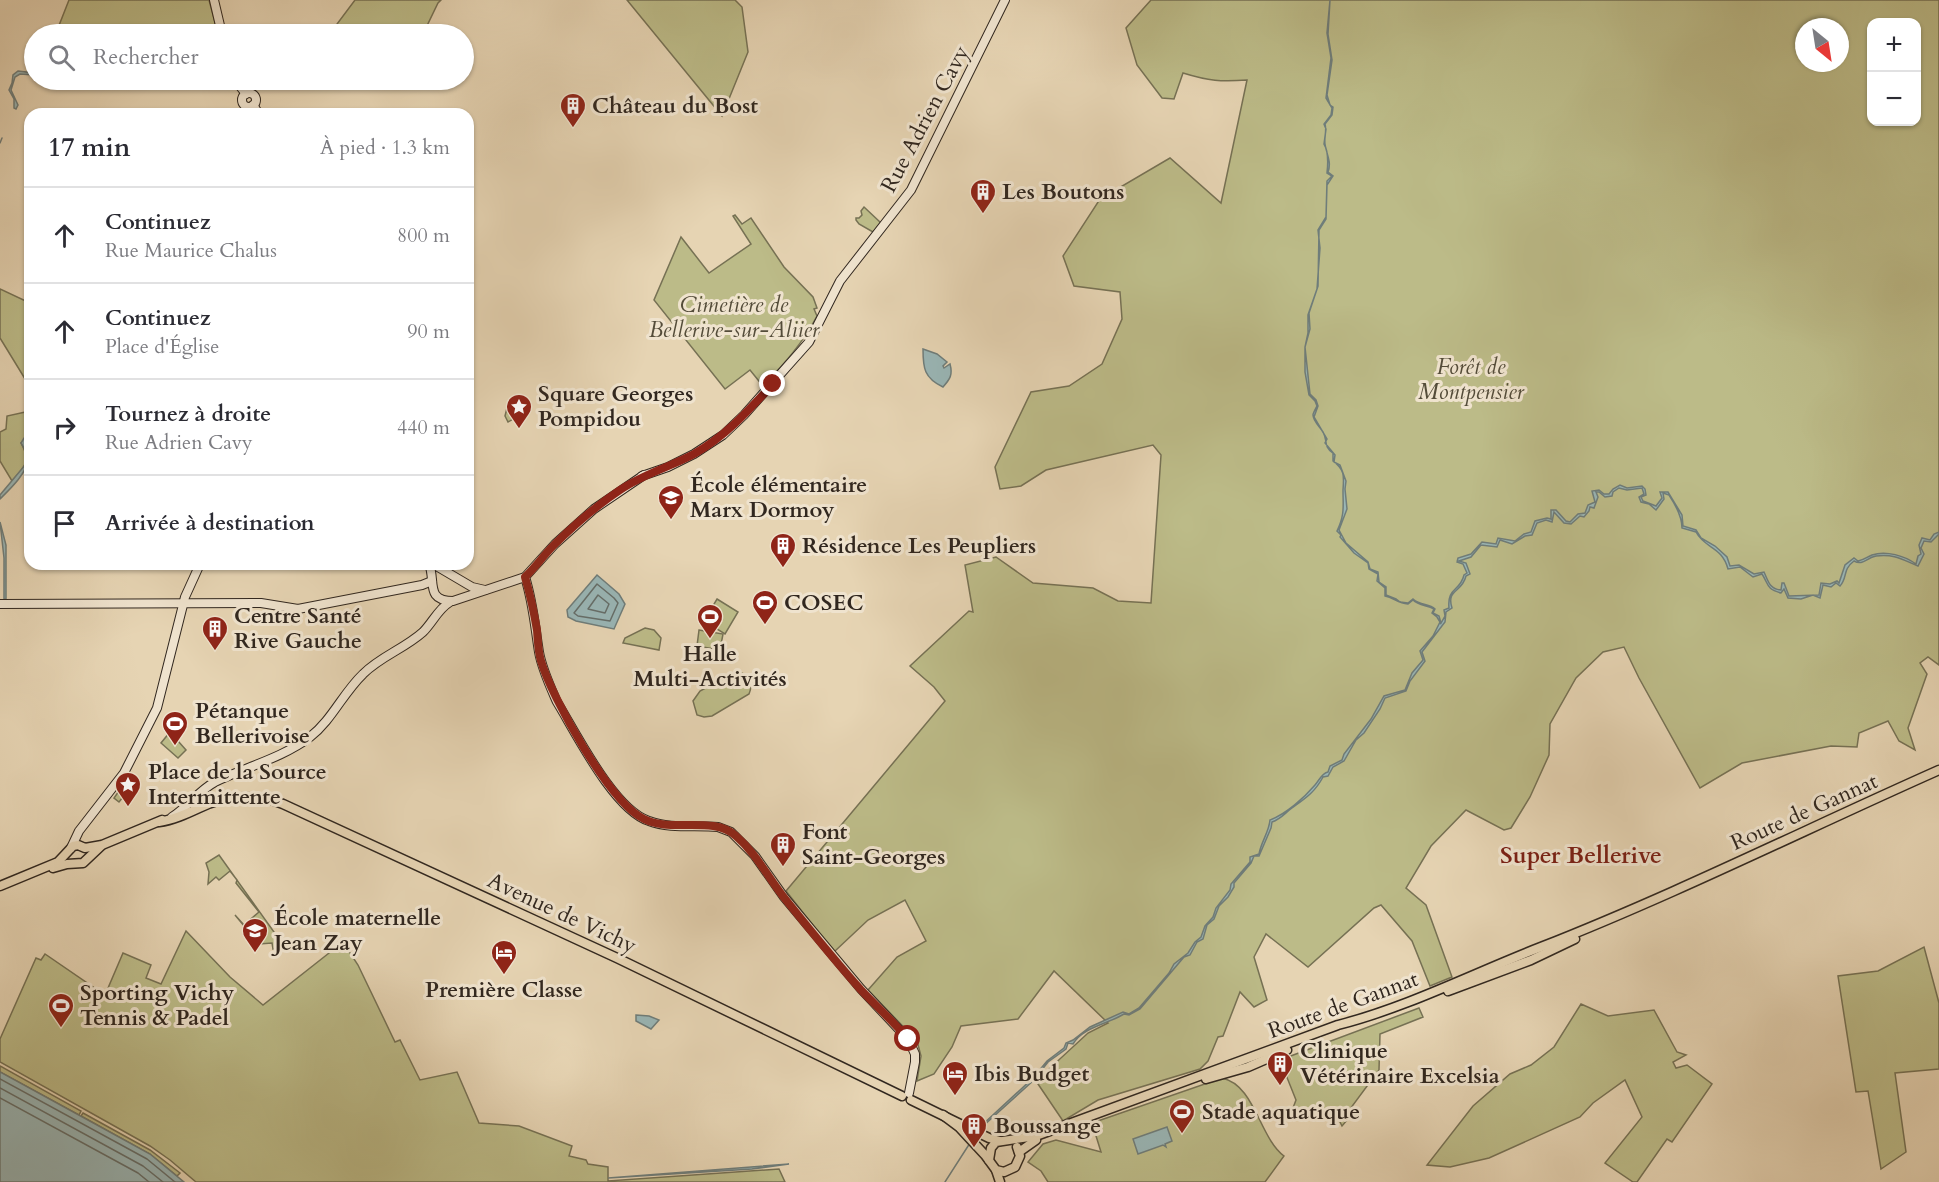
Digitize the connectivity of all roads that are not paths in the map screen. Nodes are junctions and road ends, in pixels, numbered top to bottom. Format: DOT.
graph roads {
  1 [pos="214,0"];
  2 [pos="1005,0"];
  3 [pos="220,24"];
  4 [pos="243,90"];
  5 [pos="255,108"];
  6 [pos="198,570"];
  7 [pos="431,570"];
  8 [pos="441,570"];
  9 [pos="444,572"];
  10 [pos="525,577"];
  11 [pos="432,580"];
  12 [pos="459,580"];
  13 [pos="487,590"];
  14 [pos="454,600"];
  15 [pos="184,603"];
  16 [pos="0,604"];
  17 [pos="1939,770"];
  18 [pos="199,808"];
  19 [pos="180,811"];
  20 [pos="90,818"];
  21 [pos="162,821"];
  22 [pos="102,845"];
  23 [pos="83,846"];
  24 [pos="70,850"];
  25 [pos="88,857"];
  26 [pos="73,863"];
  27 [pos="1684,886"];
  28 [pos="0,887"];
  29 [pos="907,1096"];
  30 [pos="944,1115"];
  31 [pos="1004,1141"];
  32 [pos="1020,1152"];
  33 [pos="989,1160"];
  34 [pos="996,1170"];
  35 [pos="1012,1170"];
  36 [pos="1000,1182"];
  37 [pos="1009,1182"];
  1 -- 3 [label="street"];
  2 -- 10 [label="street, Rue Adrien Cavy"];
  4 -- 5 [label="street"];
  6 -- 15 [label="street"];
  7 -- 11 [label="street"];
  8 -- 9 [label="street"];
  9 -- 11 [label="street"];
  9 -- 12 [label="street"];
  10 -- 13 [label="street"];
  10 -- 29 [label="street"];
  11 -- 14 [label="street"];
  11 -- 15 [label="street"];
  12 -- 13 [label="street"];
  12 -- 14 [label="street"];
  13 -- 14 [label="street"];
  14 -- 19 [label="street"];
  15 -- 16 [label="street"];
  15 -- 20 [label="street"];
  17 -- 27 [label="main road, Route de Gannat"];
  18 -- 19 [label="main road"];
  18 -- 21 [label="main road"];
  18 -- 29 [label="main road, Avenue de Vichy"];
  19 -- 21 [label="main road"];
  20 -- 23 [label="street"];
  20 -- 24 [label="street"];
  21 -- 22 [label="main road"];
  22 -- 23 [label="main road"];
  22 -- 25 [label="main road"];
  23 -- 24 [label="main road"];
  23 -- 25 [label="main road"];
  24 -- 26 [label="main road"];
  24 -- 28 [label="main road"];
  25 -- 26 [label="main road"];
  26 -- 28 [label="main road"];
  27 -- 31 [label="main road, Route de Gannat"];
  27 -- 32 [label="main road, Route de Gannat"];
  29 -- 30 [label="main road, Avenue de Vichy"];
  30 -- 31 [label="main road, Avenue de Vichy"];
  30 -- 33 [label="main road, Avenue de Vichy"];
  31 -- 32 [label="main road"];
  31 -- 33 [label="main road"];
  32 -- 35 [label="main road"];
  33 -- 34 [label="main road"];
  34 -- 35 [label="main road"];
  34 -- 36 [label="main road"];
  35 -- 37 [label="main road"];
}
